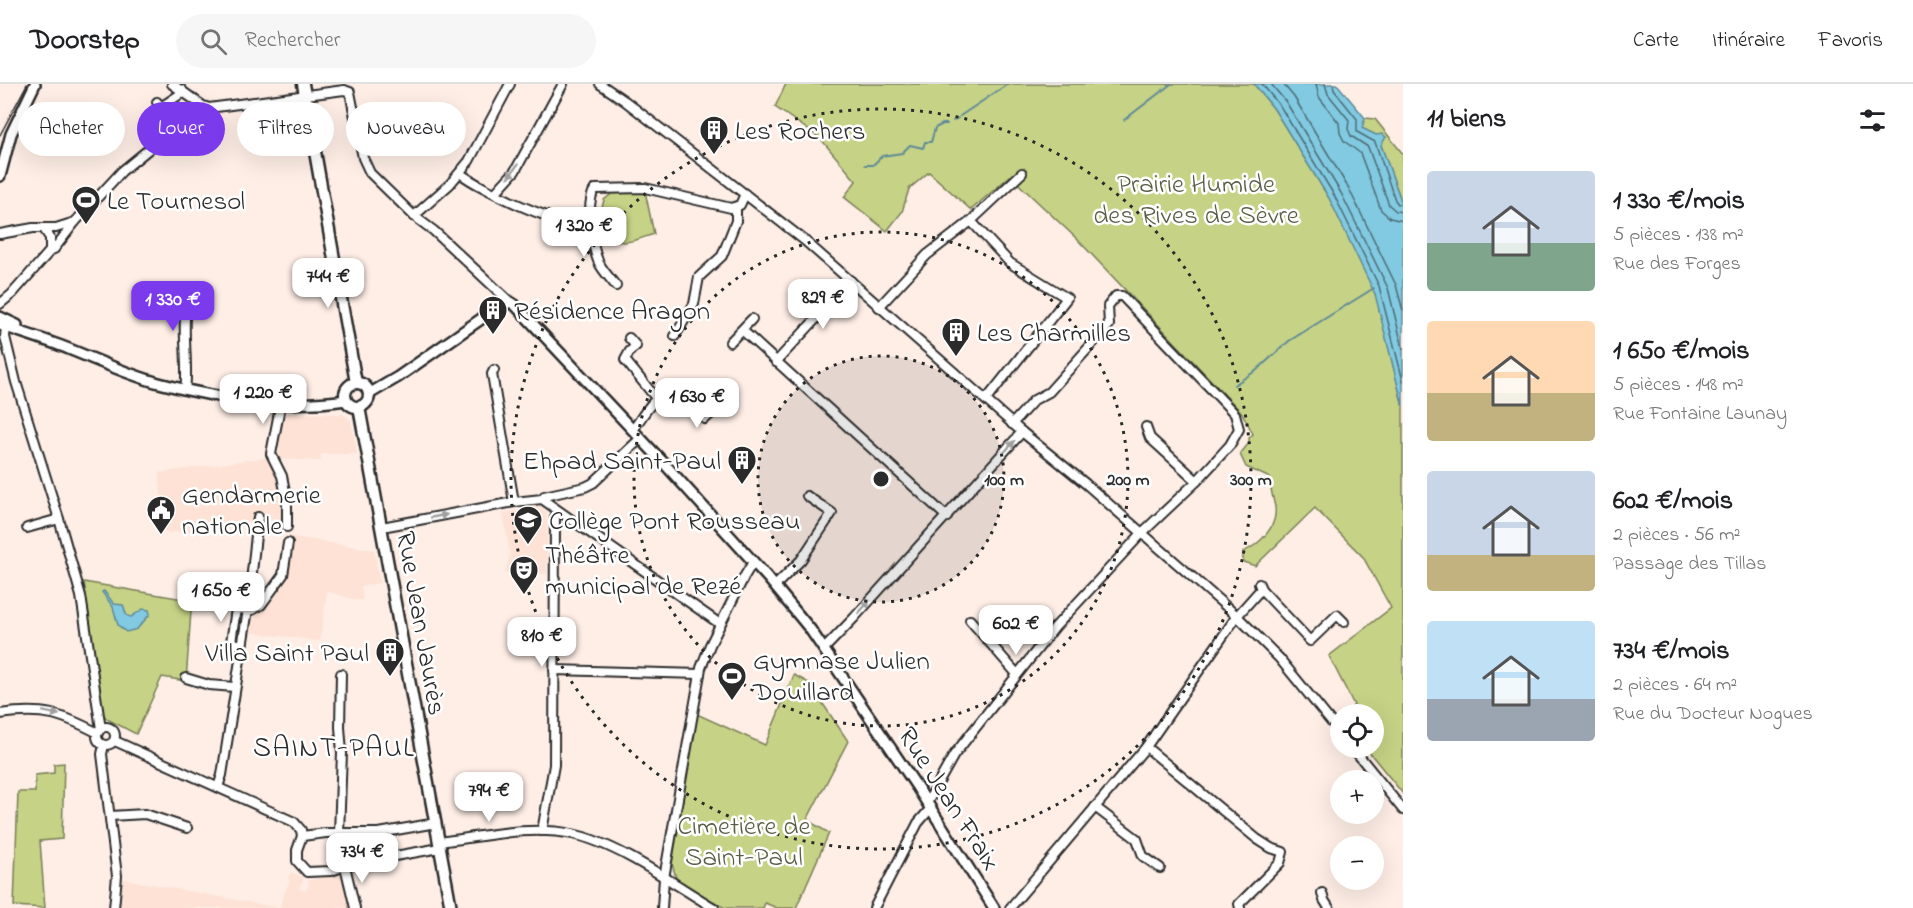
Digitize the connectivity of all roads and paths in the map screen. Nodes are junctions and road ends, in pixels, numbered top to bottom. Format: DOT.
graph roads {
  1 [pos="34,84"];
  2 [pos="172,84"];
  3 [pos="510,84"];
  4 [pos="563,84"];
  5 [pos="600,84"];
  6 [pos="345,87"];
  7 [pos="304,89"];
  8 [pos="187,90"];
  9 [pos="168,102"];
  10 [pos="199,102"];
  11 [pos="352,102"];
  12 [pos="225,105"];
  13 [pos="140,156"];
  14 [pos="363,156"];
  15 [pos="460,173"];
  16 [pos="1022,173"];
  17 [pos="0,176"];
  18 [pos="495,193"];
  19 [pos="745,194"];
  20 [pos="736,208"];
  21 [pos="591,214"];
  22 [pos="414,216"];
  23 [pos="971,221"];
  24 [pos="75,222"];
  25 [pos="44,229"];
  26 [pos="0,234"];
  27 [pos="50,251"];
  28 [pos="851,281"];
  29 [pos="616,286"];
  30 [pos="202,298"];
  31 [pos="510,302"];
  32 [pos="2,304"];
  33 [pos="879,307"];
  34 [pos="752,319"];
  35 [pos="2,322"];
  36 [pos="742,330"];
  37 [pos="675,336"];
  38 [pos="629,338"];
  39 [pos="730,342"];
  40 [pos="776,362"];
  41 [pos="494,370"];
  42 [pos="356,383"];
  43 [pos="185,389"];
  44 [pos="369,393"];
  45 [pos="656,398"];
  46 [pos="346,400"];
  47 [pos="986,400"];
  48 [pos="281,402"];
  49 [pos="721,405"];
  50 [pos="359,407"];
  51 [pos="1012,424"];
  52 [pos="1146,427"];
  53 [pos="633,430"];
  54 [pos="1022,432"];
  55 [pos="640,438"];
  56 [pos="1197,481"];
  57 [pos="807,495"];
  58 [pos="542,499"];
  59 [pos="514,502"];
  60 [pos="558,512"];
  61 [pos="258,517"];
  62 [pos="947,517"];
  63 [pos="59,519"];
  64 [pos="287,527"];
  65 [pos="382,527"];
  66 [pos="27,528"];
  67 [pos="1141,534"];
  68 [pos="288,543"];
  69 [pos="753,562"];
  70 [pos="775,586"];
  71 [pos="248,609"];
  72 [pos="1237,616"];
  73 [pos="970,620"];
  74 [pos="1344,622"];
  75 [pos="720,624"];
  76 [pos="824,649"];
  77 [pos="554,670"];
  78 [pos="341,674"];
  79 [pos="700,674"];
  80 [pos="1017,674"];
  81 [pos="186,678"];
  82 [pos="235,687"];
  83 [pos="0,714"];
  84 [pos="1330,721"];
  85 [pos="100,731"];
  86 [pos="115,741"];
  87 [pos="104,745"];
  88 [pos="1146,747"];
  89 [pos="1361,758"];
  90 [pos="218,787"];
  91 [pos="929,806"];
  92 [pos="1095,807"];
  93 [pos="1403,810"];
  94 [pos="110,816"];
  95 [pos="436,823"];
  96 [pos="187,828"];
  97 [pos="542,831"];
  98 [pos="339,833"];
  99 [pos="379,833"];
  100 [pos="302,836"];
  101 [pos="439,845"];
  102 [pos="384,858"];
  103 [pos="345,866"];
  104 [pos="1160,868"];
  105 [pos="664,878"];
  106 [pos="1322,893"];
  107 [pos="114,908"];
  108 [pos="355,908"];
  109 [pos="451,908"];
  110 [pos="662,908"];
  111 [pos="714,908"];
  112 [pos="874,908"];
  113 [pos="994,908"];
  114 [pos="1010,908"];
  115 [pos="1240,908"];
  116 [pos="1329,908"];
  1 -- 17 [label="street"];
  2 -- 8 [label="street"];
  3 -- 15 [label="street"];
  4 -- 18 [label="street, one-way"];
  5 -- 19 [label="street"];
  6 -- 7 [label="street"];
  6 -- 11 [label="street, Rue Jean Fraix"];
  7 -- 12 [label="street"];
  7 -- 42 [label="main road"];
  8 -- 9 [label="street"];
  8 -- 10 [label="street"];
  13 -- 24 [label="street"];
  14 -- 22 [label="street, Rue Jean Fraix"];
  15 -- 18 [label="street"];
  15 -- 22 [label="street"];
  16 -- 23 [label="street"];
  18 -- 21 [label="street"];
  19 -- 20 [label="street"];
  19 -- 28 [label="street"];
  20 -- 21 [label="street"];
  20 -- 37 [label="street"];
  21 -- 29 [label="street"];
  22 -- 31 [label="street, Rue Jean Fraix"];
  23 -- 33 [label="street"];
  23 -- 47 [label="street"];
  24 -- 25 [label="street"];
  24 -- 27 [label="street"];
  25 -- 26 [label="street"];
  25 -- 27 [label="street"];
  27 -- 32 [label="street"];
  28 -- 33 [label="street"];
  28 -- 40 [label="street"];
  30 -- 43 [label="street"];
  31 -- 44 [label="street"];
  31 -- 53 [label="street, Rue Jean Fraix"];
  32 -- 35 [label="street"];
  33 -- 47 [label="street"];
  34 -- 36 [label="street"];
  35 -- 43 [label="street"];
  35 -- 63 [label="street"];
  36 -- 39 [label="street"];
  36 -- 40 [label="street"];
  38 -- 45 [label="street"];
  40 -- 62 [label="street"];
  41 -- 59 [label="street"];
  42 -- 44 [label="main road"];
  42 -- 46 [label="main road"];
  43 -- 48 [label="street"];
  44 -- 50 [label="main road"];
  45 -- 49 [label="street"];
  45 -- 53 [label="street"];
  46 -- 48 [label="street"];
  46 -- 50 [label="main road"];
  47 -- 51 [label="street"];
  48 -- 64 [label="street"];
  50 -- 65 [label="main road, Rue Jean Jaurès"];
  51 -- 54 [label="street"];
  51 -- 56 [label="street"];
  52 -- 56 [label="street"];
  53 -- 55 [label="street, Rue Jean Fraix"];
  62 -- 54 [label="street, one-way"];
  54 -- 67 [label="street"];
  55 -- 58 [label="street"];
  55 -- 69 [label="street, Rue Jean Fraix"];
  56 -- 67 [label="street"];
  57 -- 70 [label="street"];
  58 -- 59 [label="street"];
  58 -- 60 [label="street"];
  65 -- 59 [label="street, one-way"];
  60 -- 75 [label="street"];
  60 -- 77 [label="street"];
  61 -- 71 [label="street"];
  76 -- 62 [label="street, one-way"];
  63 -- 66 [label="street"];
  63 -- 85 [label="street"];
  65 -- 95 [label="main road, Rue Jean Jaurès"];
  67 -- 72 [label="street"];
  67 -- 80 [label="street"];
  68 -- 71 [label="street"];
  69 -- 70 [label="street, Rue Jean Fraix"];
  69 -- 75 [label="street"];
  70 -- 76 [label="street, Rue Jean Fraix"];
  71 -- 82 [label="street"];
  72 -- 74 [label="street"];
  72 -- 84 [label="street"];
  72 -- 88 [label="street"];
  73 -- 80 [label="street"];
  75 -- 79 [label="street"];
  76 -- 91 [label="street, Rue Jean Fraix"];
  77 -- 79 [label="street"];
  77 -- 97 [label="street"];
  78 -- 98 [label="street"];
  79 -- 105 [label="street"];
  80 -- 91 [label="street"];
  81 -- 82 [label="street"];
  82 -- 90 [label="street"];
  83 -- 85 [label="street, one-way"];
  85 -- 86 [label="street"];
  85 -- 87 [label="street"];
  86 -- 87 [label="street"];
  86 -- 90 [label="street"];
  87 -- 94 [label="street"];
  88 -- 92 [label="street"];
  88 -- 115 [label="street"];
  89 -- 93 [label="street"];
  90 -- 100 [label="street"];
  91 -- 112 [label="street"];
  91 -- 113 [label="street, Rue Jean Fraix"];
  92 -- 104 [label="street"];
  92 -- 114 [label="street"];
  94 -- 96 [label="street"];
  94 -- 107 [label="street"];
  95 -- 99 [label="street"];
  95 -- 101 [label="main road, Rue Jean Jaurès"];
  97 -- 101 [label="street"];
  97 -- 105 [label="street"];
  98 -- 99 [label="street"];
  98 -- 100 [label="street"];
  99 -- 102 [label="street"];
  100 -- 103 [label="street"];
  101 -- 102 [label="street"];
  101 -- 109 [label="main road, Rue Jean Jaurès"];
  102 -- 103 [label="street"];
  103 -- 108 [label="street"];
  105 -- 110 [label="street"];
  105 -- 111 [label="street"];
  106 -- 116 [label="street"];
}
